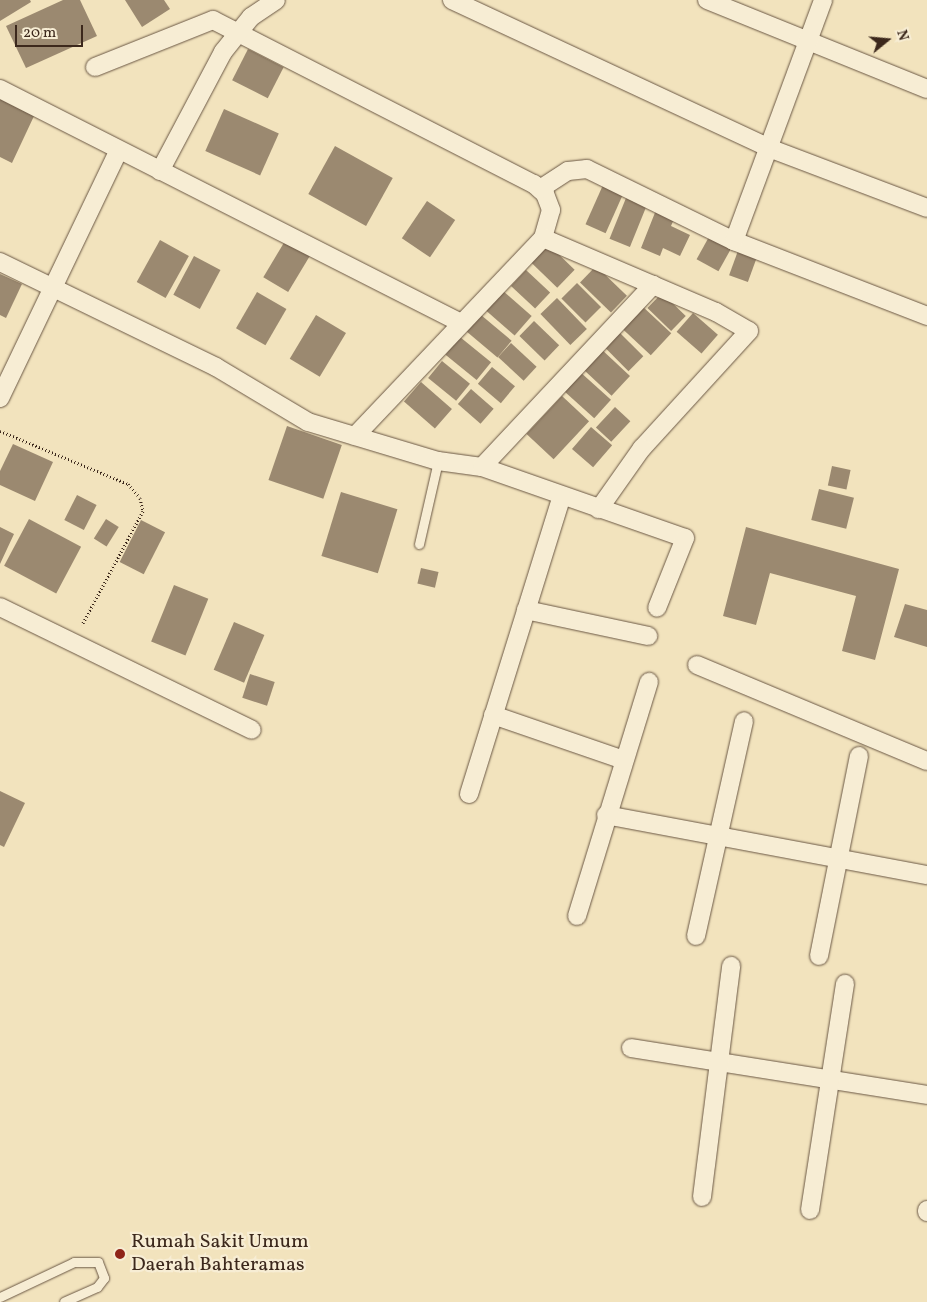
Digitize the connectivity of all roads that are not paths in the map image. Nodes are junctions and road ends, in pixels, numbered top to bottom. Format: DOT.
graph roads {
  1 [pos="276,0"];
  2 [pos="452,0"];
  3 [pos="707,0"];
  4 [pos="823,0"];
  5 [pos="238,32"];
  6 [pos="808,43"];
  7 [pos="96,67"];
  8 [pos="0,89"];
  9 [pos="927,89"];
  10 [pos="768,148"];
  11 [pos="118,152"];
  12 [pos="160,171"];
  13 [pos="540,189"];
  14 [pos="927,208"];
  15 [pos="543,238"];
  16 [pos="734,241"];
  17 [pos="0,262"];
  18 [pos="653,284"];
  19 [pos="51,289"];
  20 [pos="927,316"];
  21 [pos="461,323"];
  22 [pos="0,398"];
  23 [pos="355,436"];
  24 [pos="438,461"];
  25 [pos="482,467"];
  26 [pos="562,496"];
  27 [pos="599,509"];
  28 [pos="419,544"];
  29 [pos="0,607"];
  30 [pos="657,608"];
  31 [pos="526,610"];
  32 [pos="648,636"];
  33 [pos="697,665"];
  34 [pos="649,682"];
  35 [pos="493,715"];
  36 [pos="744,721"];
  37 [pos="252,730"];
  38 [pos="859,756"];
  39 [pos="624,760"];
  40 [pos="927,761"];
  41 [pos="469,794"];
  42 [pos="606,816"];
  43 [pos="721,837"];
  44 [pos="839,859"];
  45 [pos="927,875"];
  46 [pos="577,916"];
  47 [pos="696,936"];
  48 [pos="819,956"];
  49 [pos="731,966"];
  50 [pos="845,984"];
  51 [pos="631,1048"];
  52 [pos="719,1059"];
  53 [pos="832,1078"];
  54 [pos="927,1095"];
  55 [pos="702,1197"];
  56 [pos="810,1210"];
  57 [pos="0,1297"];
  58 [pos="64,1302"];
  1 -- 5 [label="street"];
  2 -- 10 [label="street"];
  3 -- 6 [label="street"];
  4 -- 6 [label="street"];
  5 -- 7 [label="street"];
  5 -- 12 [label="street"];
  5 -- 13 [label="street"];
  6 -- 9 [label="street"];
  6 -- 10 [label="street"];
  8 -- 11 [label="street"];
  10 -- 14 [label="street"];
  10 -- 16 [label="street"];
  11 -- 12 [label="street"];
  11 -- 19 [label="street"];
  12 -- 21 [label="street"];
  13 -- 15 [label="street"];
  13 -- 16 [label="street"];
  15 -- 18 [label="street"];
  15 -- 21 [label="street"];
  16 -- 20 [label="street"];
  17 -- 19 [label="street"];
  18 -- 25 [label="street"];
  18 -- 27 [label="street"];
  19 -- 22 [label="street"];
  19 -- 23 [label="street"];
  21 -- 23 [label="street"];
  23 -- 24 [label="street"];
  24 -- 25 [label="street"];
  24 -- 28 [label="lane"];
  25 -- 26 [label="street"];
  26 -- 27 [label="street"];
  26 -- 31 [label="street"];
  27 -- 30 [label="street"];
  29 -- 37 [label="street"];
  31 -- 32 [label="street"];
  31 -- 35 [label="street"];
  33 -- 40 [label="street"];
  34 -- 39 [label="street"];
  35 -- 39 [label="street"];
  35 -- 41 [label="street"];
  36 -- 43 [label="street"];
  38 -- 44 [label="street"];
  39 -- 42 [label="street"];
  42 -- 43 [label="street"];
  42 -- 46 [label="street"];
  43 -- 44 [label="street"];
  43 -- 47 [label="street"];
  44 -- 45 [label="street"];
  44 -- 48 [label="street"];
  49 -- 52 [label="street"];
  50 -- 53 [label="street"];
  51 -- 52 [label="street"];
  52 -- 53 [label="street"];
  52 -- 55 [label="street"];
  53 -- 54 [label="street"];
  53 -- 56 [label="street"];
  57 -- 58 [label="lane"];
}
